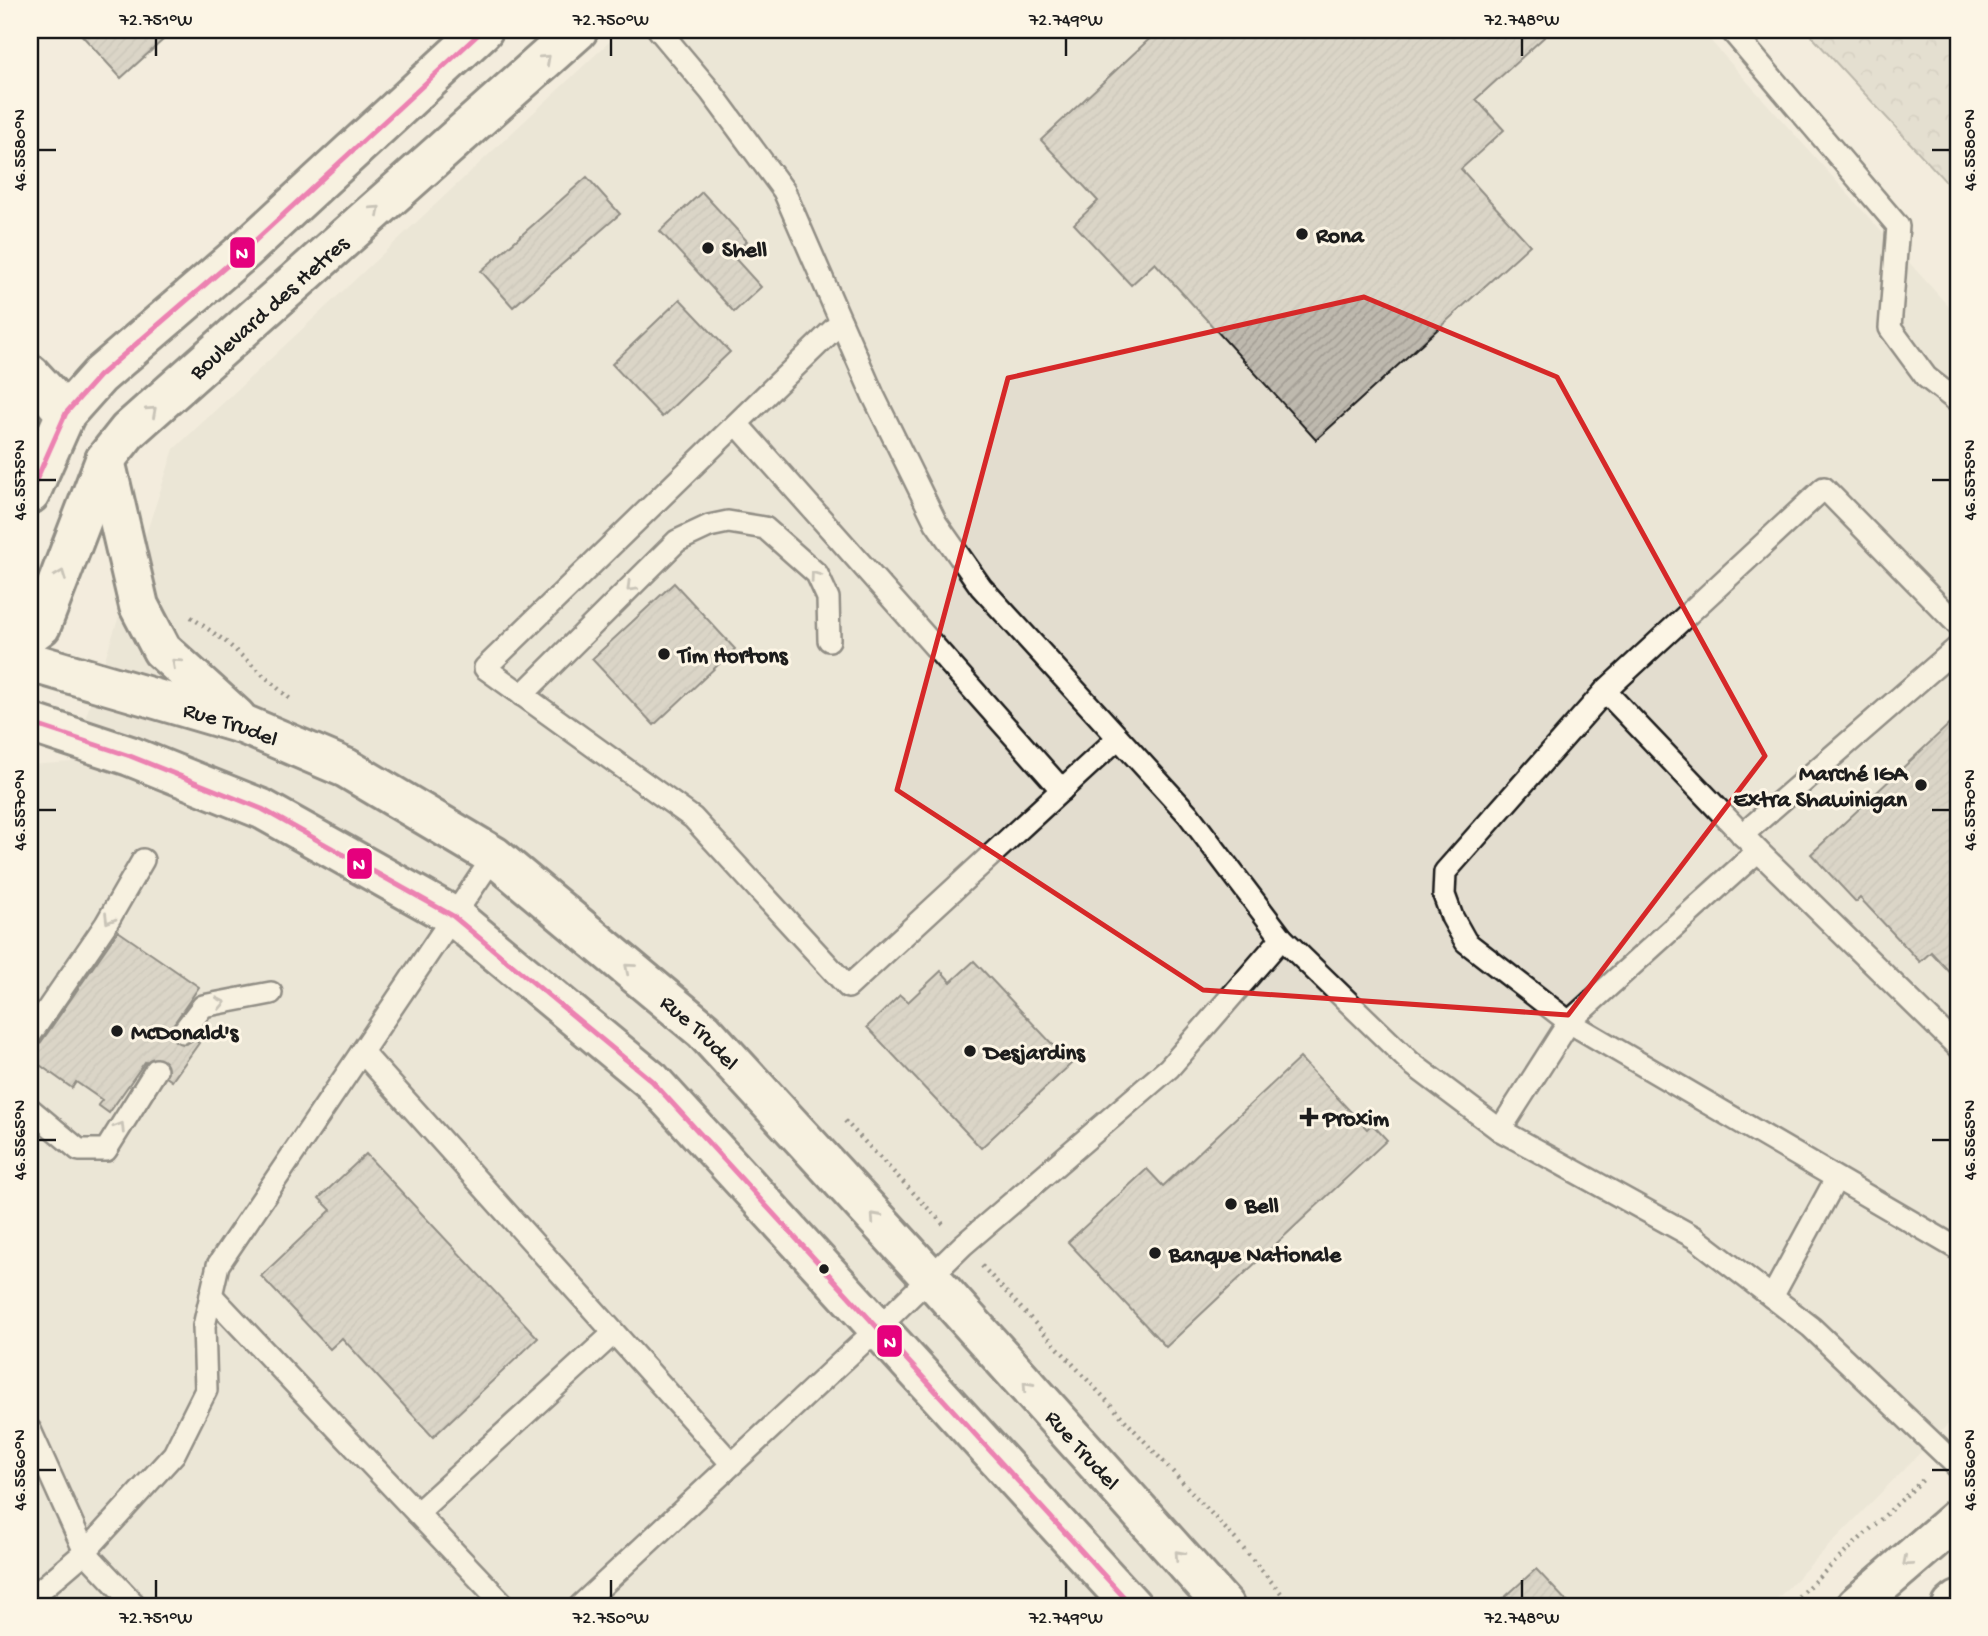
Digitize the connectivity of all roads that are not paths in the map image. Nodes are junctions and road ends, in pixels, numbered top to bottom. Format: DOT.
graph roads {
  1 [pos="483,30"];
  2 [pos="578,30"];
  3 [pos="659,30"];
  4 [pos="1731,30"];
  5 [pos="841,322"];
  6 [pos="30,374"];
  7 [pos="1958,402"];
  8 [pos="66,413"];
  9 [pos="737,424"];
  10 [pos="105,460"];
  11 [pos="30,494"];
  12 [pos="1958,625"];
  13 [pos="30,634"];
  14 [pos="829,640"];
  15 [pos="1958,647"];
  16 [pos="30,662"];
  17 [pos="1605,691"];
  18 [pos="522,695"];
  19 [pos="30,723"];
  20 [pos="245,725"];
  21 [pos="1118,738"];
  22 [pos="1062,790"];
  23 [pos="1742,835"];
  24 [pos="1758,851"];
  25 [pos="494,856"];
  26 [pos="143,860"];
  27 [pos="453,916"];
  28 [pos="1282,938"];
  29 [pos="271,993"];
  30 [pos="1569,1022"];
  31 [pos="183,1032"];
  32 [pos="30,1035"];
  33 [pos="1958,1047"];
  34 [pos="362,1052"];
  35 [pos="156,1070"];
  36 [pos="30,1109"];
  37 [pos="1500,1130"];
  38 [pos="1836,1179"];
  39 [pos="1958,1249"];
  40 [pos="929,1276"];
  41 [pos="211,1295"];
  42 [pos="1772,1297"];
  43 [pos="878,1328"];
  44 [pos="614,1333"];
  45 [pos="30,1430"];
  46 [pos="1953,1461"];
  47 [pos="732,1464"];
  48 [pos="417,1513"];
  49 [pos="1958,1518"];
  50 [pos="85,1552"];
  51 [pos="30,1599"];
  52 [pos="1958,1601"];
  53 [pos="136,1606"];
  54 [pos="505,1606"];
  55 [pos="580,1606"];
  56 [pos="1132,1606"];
  57 [pos="1224,1606"];
  58 [pos="1856,1606"];
  59 [pos="1952,1606"];
  1 -- 8 [label="main road"];
  10 -- 2 [label="main road, Boulevard des Hetres, one-way"];
  3 -- 5 [label="lane"];
  4 -- 7 [label="lane"];
  5 -- 9 [label="lane"];
  5 -- 21 [label="lane"];
  6 -- 8 [label="main road"];
  8 -- 11 [label="main road"];
  9 -- 18 [label="lane"];
  9 -- 22 [label="lane"];
  13 -- 10 [label="main road, Boulevard des Hetres, one-way"];
  20 -- 10 [label="main road, one-way"];
  12 -- 17 [label="lane"];
  14 -- 18 [label="lane, one-way"];
  15 -- 23 [label="lane"];
  16 -- 20 [label="main road, Rue Trudel"];
  17 -- 23 [label="lane"];
  17 -- 30 [label="lane"];
  18 -- 22 [label="lane"];
  19 -- 27 [label="main road"];
  20 -- 25 [label="main road, Rue Trudel"];
  21 -- 22 [label="lane"];
  21 -- 28 [label="lane"];
  23 -- 24 [label="lane"];
  24 -- 30 [label="lane"];
  24 -- 33 [label="lane"];
  25 -- 27 [label="lane"];
  40 -- 25 [label="main road, Rue Trudel, one-way"];
  26 -- 32 [label="lane, one-way"];
  27 -- 34 [label="lane"];
  27 -- 43 [label="main road"];
  28 -- 37 [label="lane"];
  28 -- 40 [label="lane"];
  31 -- 29 [label="lane, one-way"];
  30 -- 37 [label="lane"];
  30 -- 38 [label="lane"];
  34 -- 41 [label="lane"];
  34 -- 44 [label="lane"];
  36 -- 35 [label="lane, one-way"];
  37 -- 42 [label="lane"];
  38 -- 39 [label="lane"];
  38 -- 42 [label="lane"];
  40 -- 43 [label="lane"];
  57 -- 40 [label="main road, Rue Trudel, one-way"];
  41 -- 48 [label="lane"];
  41 -- 50 [label="lane"];
  42 -- 46 [label="lane"];
  43 -- 47 [label="lane"];
  43 -- 56 [label="main road"];
  44 -- 47 [label="lane"];
  44 -- 48 [label="lane"];
  45 -- 50 [label="lane"];
  47 -- 55 [label="lane"];
  48 -- 54 [label="lane"];
  49 -- 58 [label="main road, one-way"];
  50 -- 51 [label="lane"];
  50 -- 53 [label="lane"];
  52 -- 59 [label="main road"];
}
